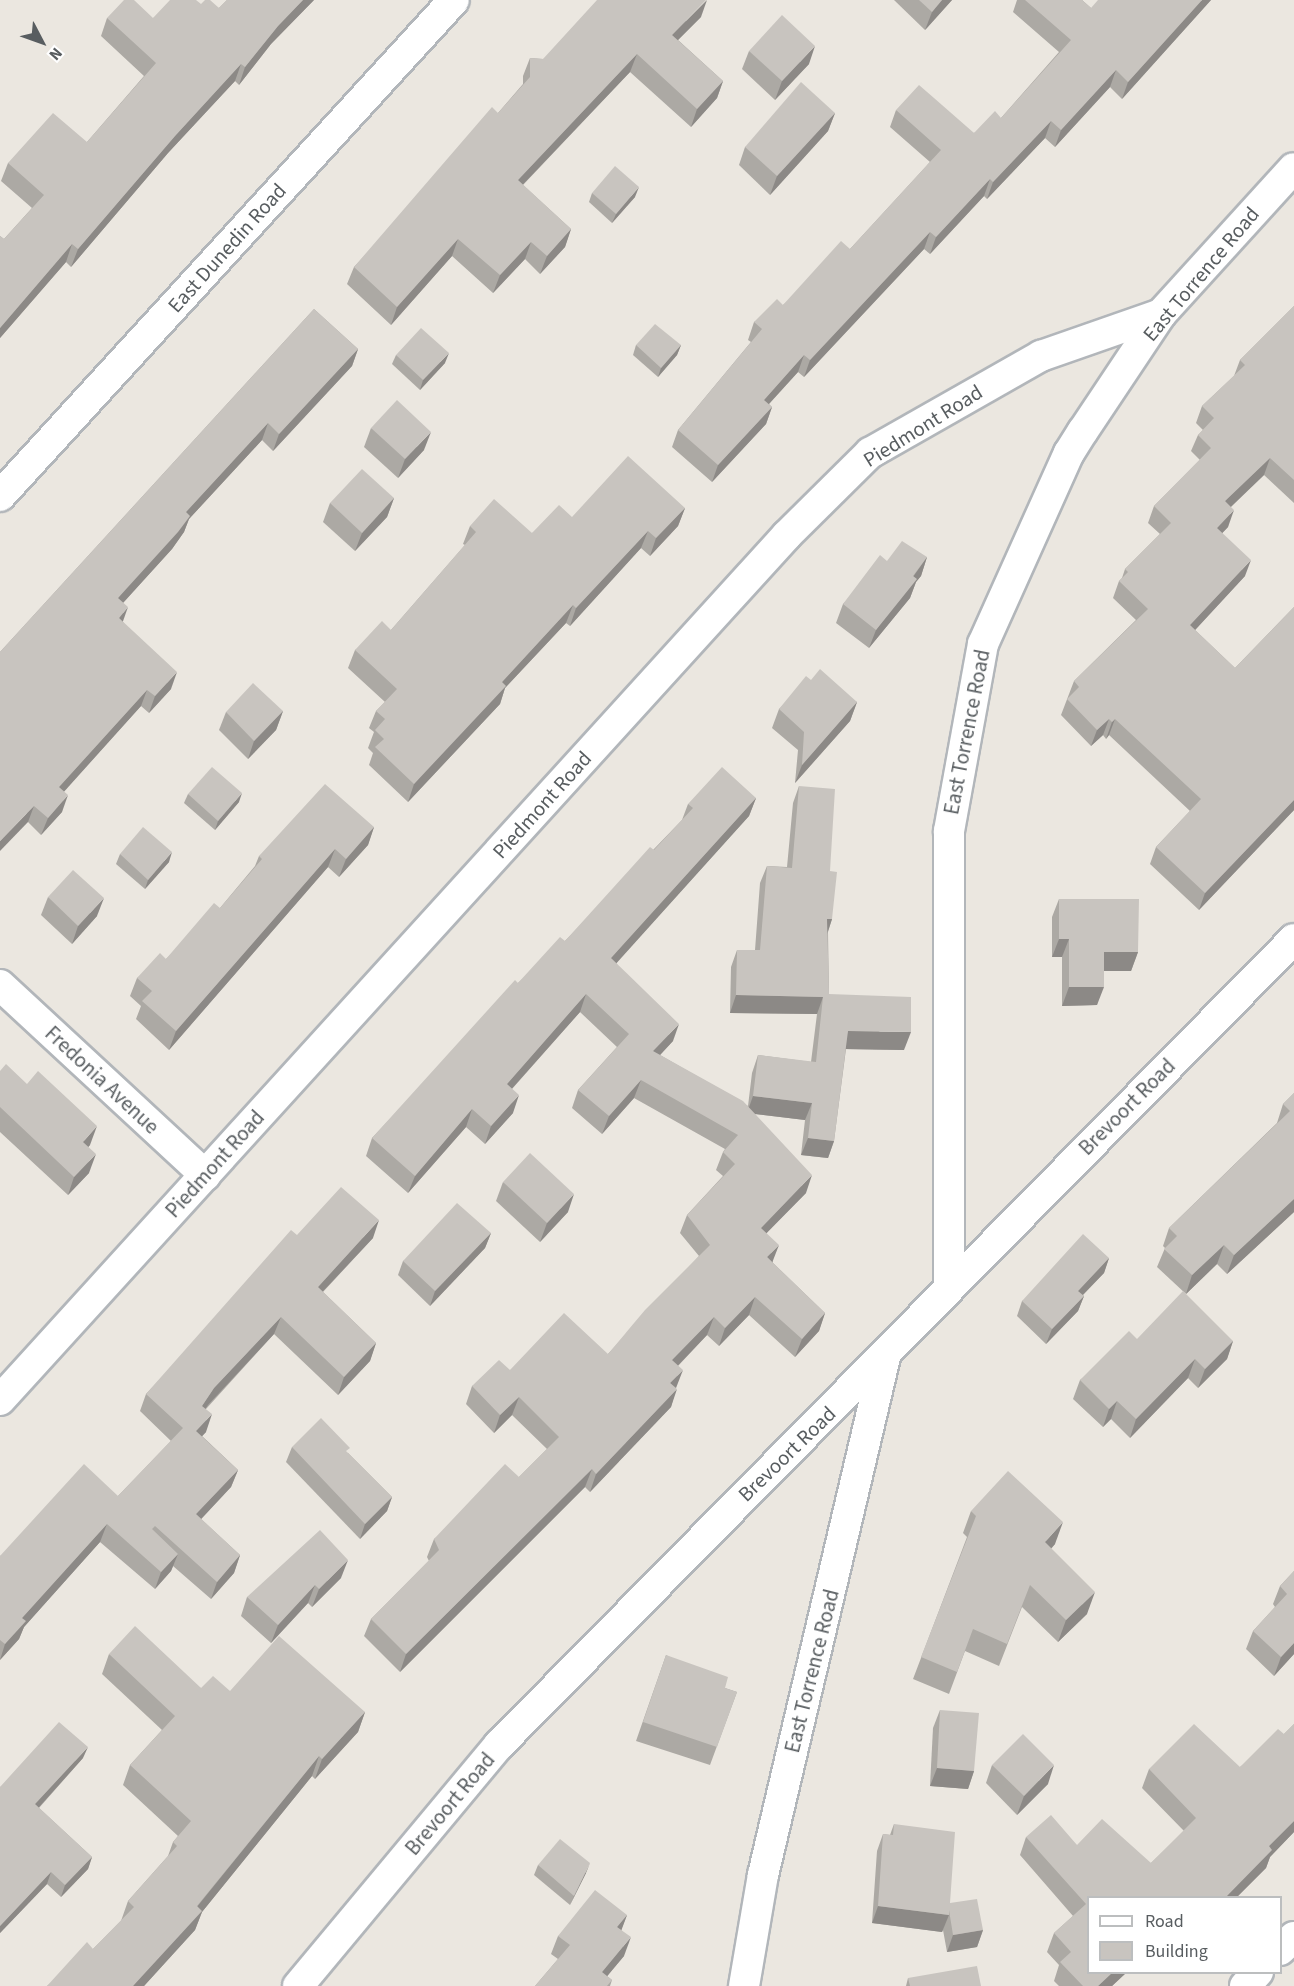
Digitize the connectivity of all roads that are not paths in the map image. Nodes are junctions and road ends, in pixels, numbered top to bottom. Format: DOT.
graph roads {
  1 [pos="454,0"];
  2 [pos="1294,168"];
  3 [pos="1161,314"];
  4 [pos="0,496"];
  5 [pos="1294,939"];
  6 [pos="0,985"];
  7 [pos="205,1175"];
  8 [pos="949,1285"];
  9 [pos="885,1357"];
  10 [pos="0,1400"];
  11 [pos="1294,1937"];
  12 [pos="1282,1949"];
  13 [pos="1256,1974"];
  14 [pos="298,1986"];
  15 [pos="744,1986"];
  16 [pos="1245,1986"];
  1 -- 4 [label="street, East Dunedin Road"];
  2 -- 3 [label="street, East Torrence Road"];
  3 -- 7 [label="street, Piedmont Road"];
  3 -- 8 [label="street, East Torrence Road"];
  5 -- 8 [label="street, Brevoort Road"];
  6 -- 7 [label="street, Fredonia Avenue"];
  7 -- 10 [label="street, Piedmont Road"];
  8 -- 9 [label="street, Brevoort Road"];
  9 -- 14 [label="street, Brevoort Road"];
  9 -- 15 [label="street, East Torrence Road"];
  11 -- 12 [label="street"];
  13 -- 16 [label="street"];
}
